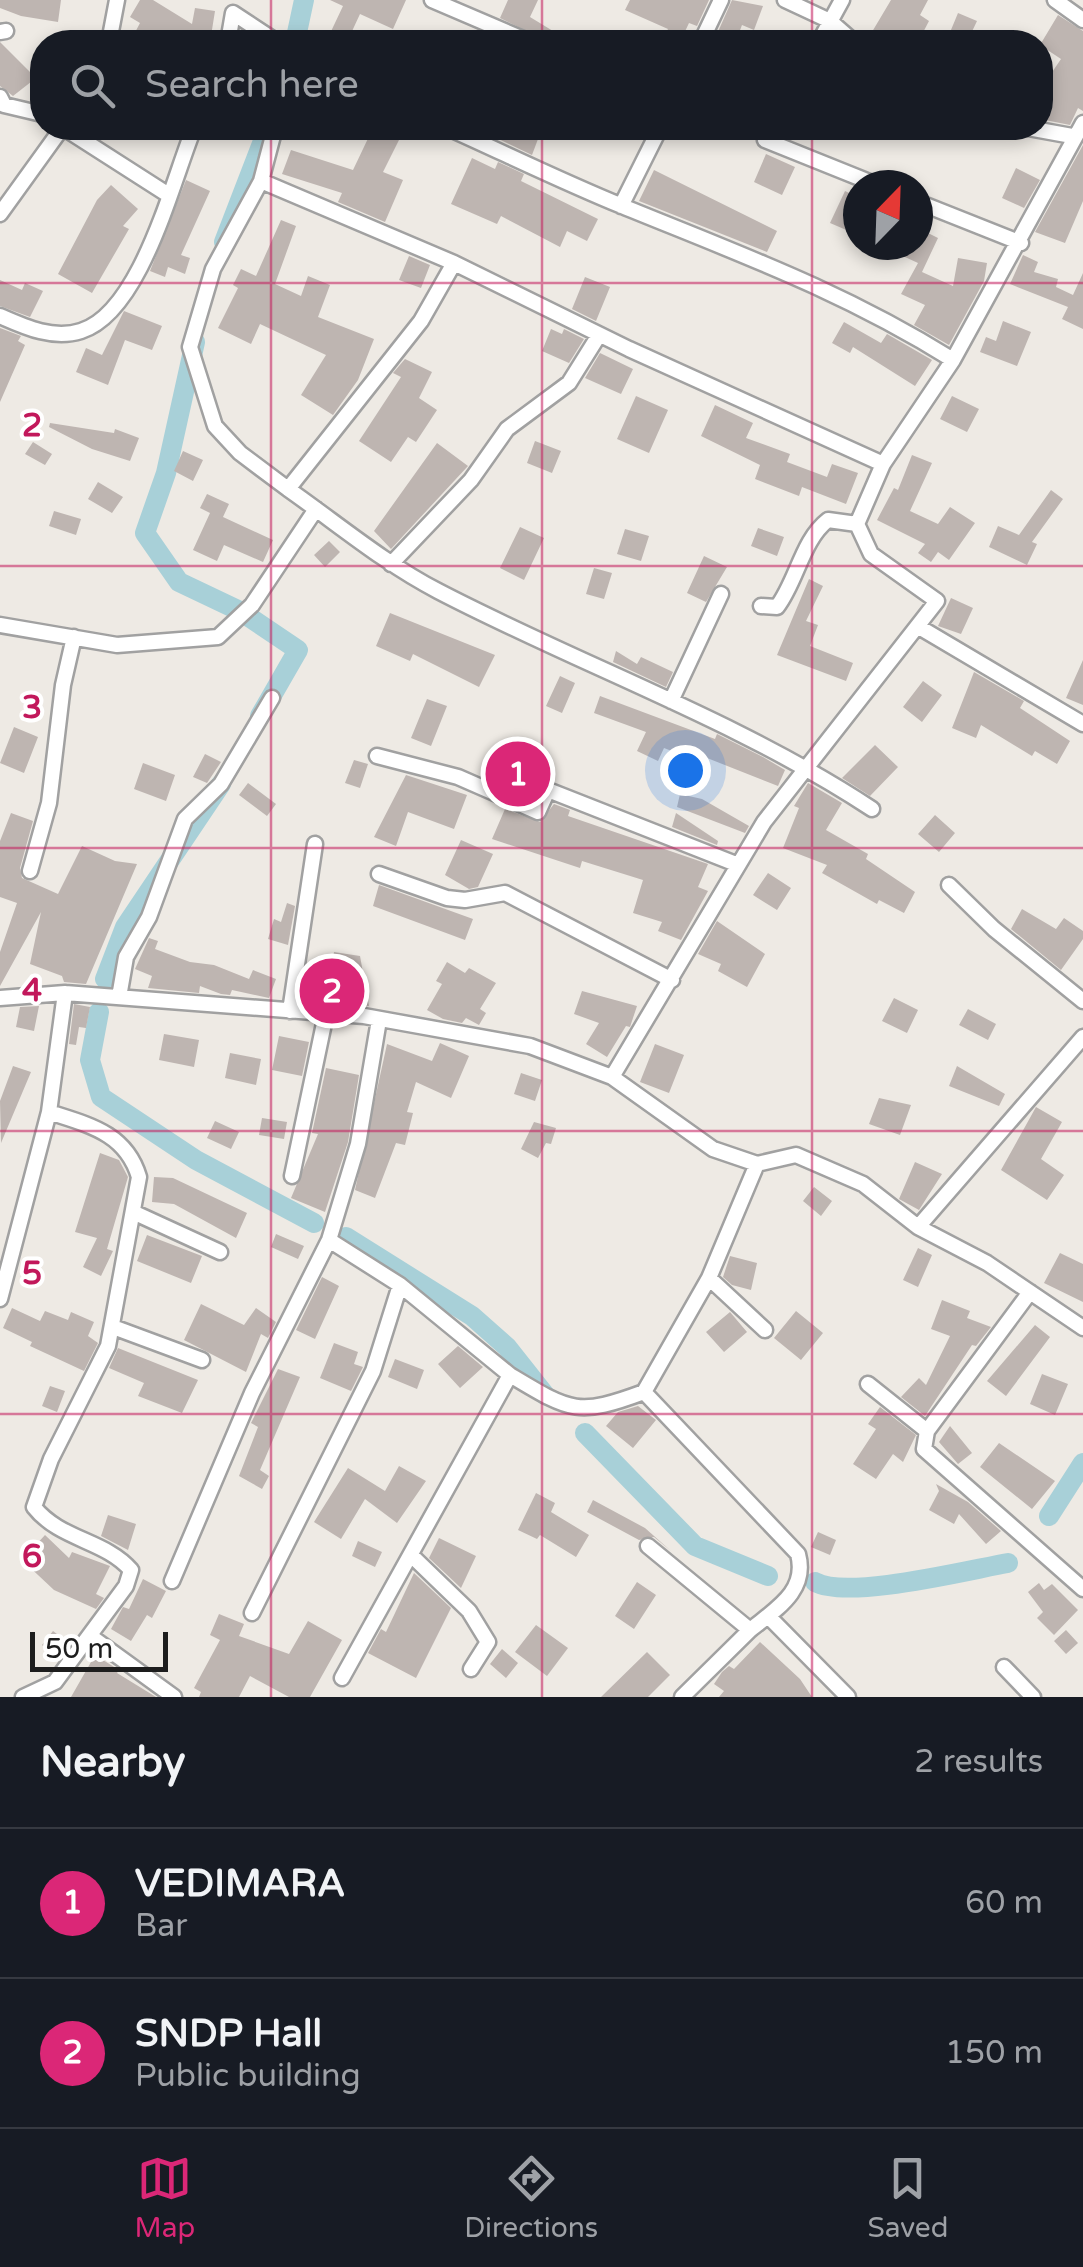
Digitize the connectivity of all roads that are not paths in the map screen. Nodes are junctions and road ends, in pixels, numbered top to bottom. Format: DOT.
graph roads {
  1 [pos="117,0"];
  2 [pos="432,0"];
  3 [pos="721,0"];
  4 [pos="785,0"];
  5 [pos="842,0"];
  6 [pos="1055,0"];
  7 [pos="233,6"];
  8 [pos="1083,20"];
  9 [pos="830,21"];
  10 [pos="112,30"];
  11 [pos="262,30"];
  12 [pos="502,30"];
  13 [pos="707,30"];
  14 [pos="825,30"];
  15 [pos="840,30"];
  16 [pos="0,98"];
  17 [pos="30,111"];
  18 [pos="1083,123"];
  19 [pos="1053,133"];
  20 [pos="1072,136"];
  21 [pos="54,140"];
  22 [pos="82,140"];
  23 [pos="189,140"];
  24 [pos="271,140"];
  25 [pos="475,140"];
  26 [pos="654,140"];
  27 [pos="765,140"];
  28 [pos="843,172"];
  29 [pos="261,180"];
  30 [pos="168,194"];
  31 [pos="621,206"];
  32 [pos="933,208"];
  33 [pos="0,214"];
  34 [pos="1021,243"];
  35 [pos="454,263"];
  36 [pos="0,316"];
  37 [pos="599,335"];
  38 [pos="953,360"];
  39 [pos="882,464"];
  40 [pos="288,489"];
  41 [pos="316,509"];
  42 [pos="857,524"];
  43 [pos="392,564"];
  44 [pos="721,594"];
  45 [pos="761,606"];
  46 [pos="0,625"];
  47 [pos="919,627"];
  48 [pos="74,637"];
  49 [pos="272,698"];
  50 [pos="671,701"];
  51 [pos="1083,724"];
  52 [pos="376,756"];
  53 [pos="806,765"];
  54 [pos="872,809"];
  55 [pos="315,844"];
  56 [pos="736,864"];
  57 [pos="30,871"];
  58 [pos="379,874"];
  59 [pos="949,885"];
  60 [pos="672,980"];
  61 [pos="65,992"];
  62 [pos="119,997"];
  63 [pos="0,998"];
  64 [pos="1083,1001"];
  65 [pos="290,1011"];
  66 [pos="326,1014"];
  67 [pos="379,1020"];
  68 [pos="1083,1037"];
  69 [pos="612,1078"];
  70 [pos="49,1112"];
  71 [pos="757,1164"];
  72 [pos="292,1176"];
  73 [pos="135,1213"];
  74 [pos="918,1227"];
  75 [pos="329,1240"];
  76 [pos="220,1252"];
  77 [pos="710,1278"];
  78 [pos="400,1285"];
  79 [pos="1030,1292"];
  80 [pos="0,1299"];
  81 [pos="113,1326"];
  82 [pos="1083,1328"];
  83 [pos="765,1330"];
  84 [pos="202,1360"];
  85 [pos="510,1376"];
  86 [pos="868,1384"];
  87 [pos="644,1392"];
  88 [pos="928,1432"];
  89 [pos="648,1546"];
  90 [pos="410,1554"];
  91 [pos="172,1580"];
  92 [pos="1083,1589"];
  93 [pos="252,1613"];
  94 [pos="768,1616"];
  95 [pos="750,1630"];
  96 [pos="90,1636"];
  97 [pos="1004,1667"];
  98 [pos="471,1669"];
  99 [pos="342,1678"];
  100 [pos="168,1695"];
  101 [pos="22,1697"];
  102 [pos="682,1697"];
  103 [pos="848,1697"];
  104 [pos="1033,1697"];
  1 -- 10 [label="street"];
  2 -- 12 [label="street"];
  3 -- 13 [label="street"];
  4 -- 9 [label="street"];
  5 -- 9 [label="street"];
  6 -- 8 [label="street"];
  7 -- 11 [label="street"];
  9 -- 14 [label="street"];
  9 -- 15 [label="street"];
  16 -- 17 [label="street"];
  18 -- 20 [label="street"];
  19 -- 20 [label="street"];
  20 -- 34 [label="street"];
  21 -- 33 [label="street"];
  22 -- 30 [label="street"];
  23 -- 30 [label="street"];
  24 -- 29 [label="street"];
  25 -- 31 [label="street"];
  26 -- 31 [label="street"];
  27 -- 28 [label="street"];
  29 -- 35 [label="street"];
  29 -- 40 [label="street"];
  30 -- 36 [label="street"];
  31 -- 38 [label="street"];
  32 -- 34 [label="street"];
  34 -- 38 [label="street"];
  35 -- 37 [label="street"];
  35 -- 40 [label="street"];
  37 -- 39 [label="street"];
  37 -- 43 [label="street"];
  38 -- 39 [label="street"];
  39 -- 42 [label="street"];
  40 -- 41 [label="street"];
  41 -- 43 [label="street"];
  41 -- 48 [label="street"];
  42 -- 45 [label="street"];
  42 -- 47 [label="street"];
  43 -- 50 [label="street"];
  44 -- 50 [label="street"];
  46 -- 48 [label="street"];
  47 -- 51 [label="street"];
  47 -- 53 [label="street"];
  48 -- 57 [label="street"];
  49 -- 62 [label="street"];
  50 -- 53 [label="street"];
  52 -- 56 [label="street"];
  53 -- 54 [label="street"];
  53 -- 56 [label="street"];
  55 -- 65 [label="street"];
  56 -- 60 [label="street"];
  58 -- 60 [label="street"];
  59 -- 64 [label="street"];
  60 -- 69 [label="street"];
  61 -- 62 [label="street"];
  61 -- 63 [label="street"];
  61 -- 70 [label="street"];
  62 -- 65 [label="street"];
  65 -- 66 [label="street"];
  66 -- 67 [label="street"];
  66 -- 72 [label="street"];
  67 -- 69 [label="street"];
  67 -- 75 [label="street"];
  68 -- 74 [label="street"];
  69 -- 71 [label="street"];
  70 -- 73 [label="street"];
  70 -- 80 [label="street"];
  71 -- 74 [label="street"];
  71 -- 77 [label="street"];
  73 -- 76 [label="street"];
  73 -- 81 [label="street"];
  74 -- 79 [label="street"];
  75 -- 78 [label="street"];
  75 -- 91 [label="street"];
  77 -- 83 [label="street"];
  77 -- 87 [label="street"];
  78 -- 85 [label="street"];
  78 -- 93 [label="street"];
  79 -- 82 [label="street"];
  79 -- 88 [label="street"];
  81 -- 84 [label="street"];
  81 -- 96 [label="street"];
  85 -- 87 [label="street"];
  85 -- 90 [label="street"];
  86 -- 88 [label="street"];
  87 -- 94 [label="street"];
  88 -- 92 [label="street"];
  89 -- 95 [label="street"];
  90 -- 98 [label="street"];
  90 -- 99 [label="street"];
  94 -- 95 [label="street"];
  94 -- 103 [label="street"];
  95 -- 102 [label="street"];
  96 -- 100 [label="street"];
  96 -- 101 [label="street"];
  97 -- 104 [label="street"];
}
